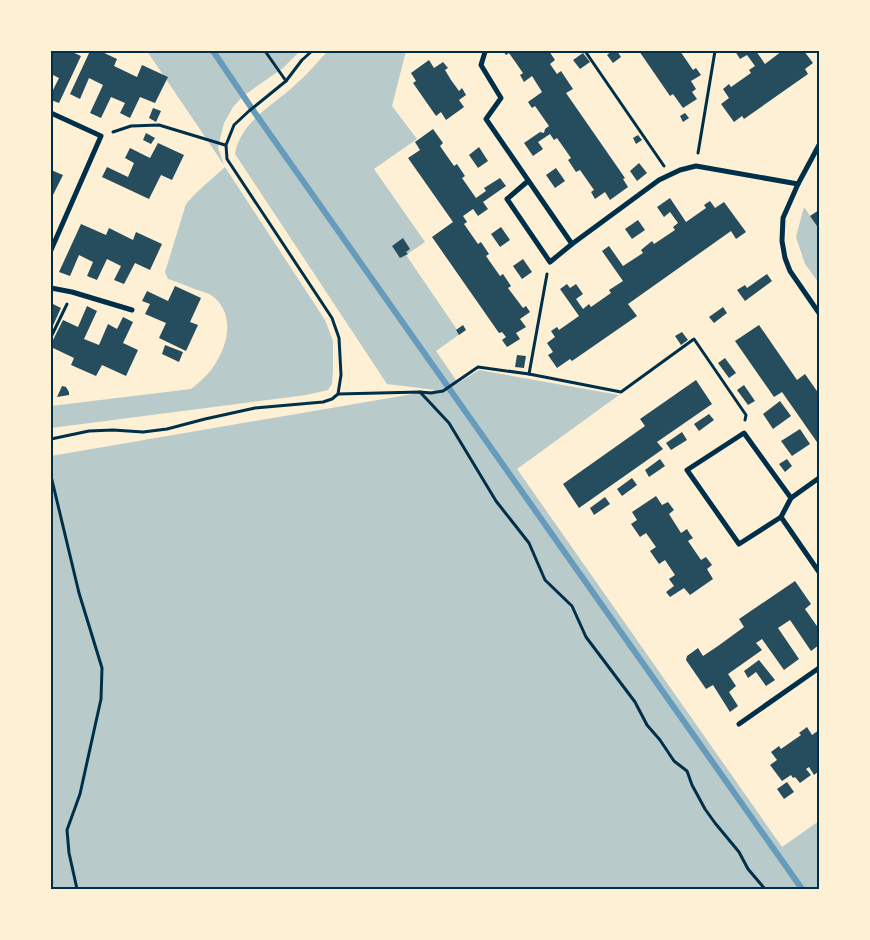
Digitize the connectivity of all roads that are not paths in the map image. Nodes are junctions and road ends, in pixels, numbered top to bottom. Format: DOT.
graph roads {
  1 [pos="486,52"];
  2 [pos="51,113"];
  3 [pos="819,145"];
  4 [pos="528,181"];
  5 [pos="798,184"];
  6 [pos="572,244"];
  7 [pos="51,250"];
  8 [pos="51,288"];
  9 [pos="132,310"];
  10 [pos="819,313"];
  11 [pos="819,478"];
  12 [pos="790,498"];
  13 [pos="781,517"];
  14 [pos="819,572"];
  15 [pos="819,668"];
  16 [pos="739,724"];
  1 -- 4 [label="street"];
  2 -- 7 [label="street"];
  3 -- 5 [label="street"];
  4 -- 6 [label="street"];
  4 -- 6 [label="street"];
  5 -- 6 [label="street"];
  5 -- 10 [label="street"];
  8 -- 9 [label="street"];
  11 -- 12 [label="street"];
  12 -- 13 [label="street"];
  12 -- 13 [label="street"];
  13 -- 14 [label="street"];
  15 -- 16 [label="street"];
}
